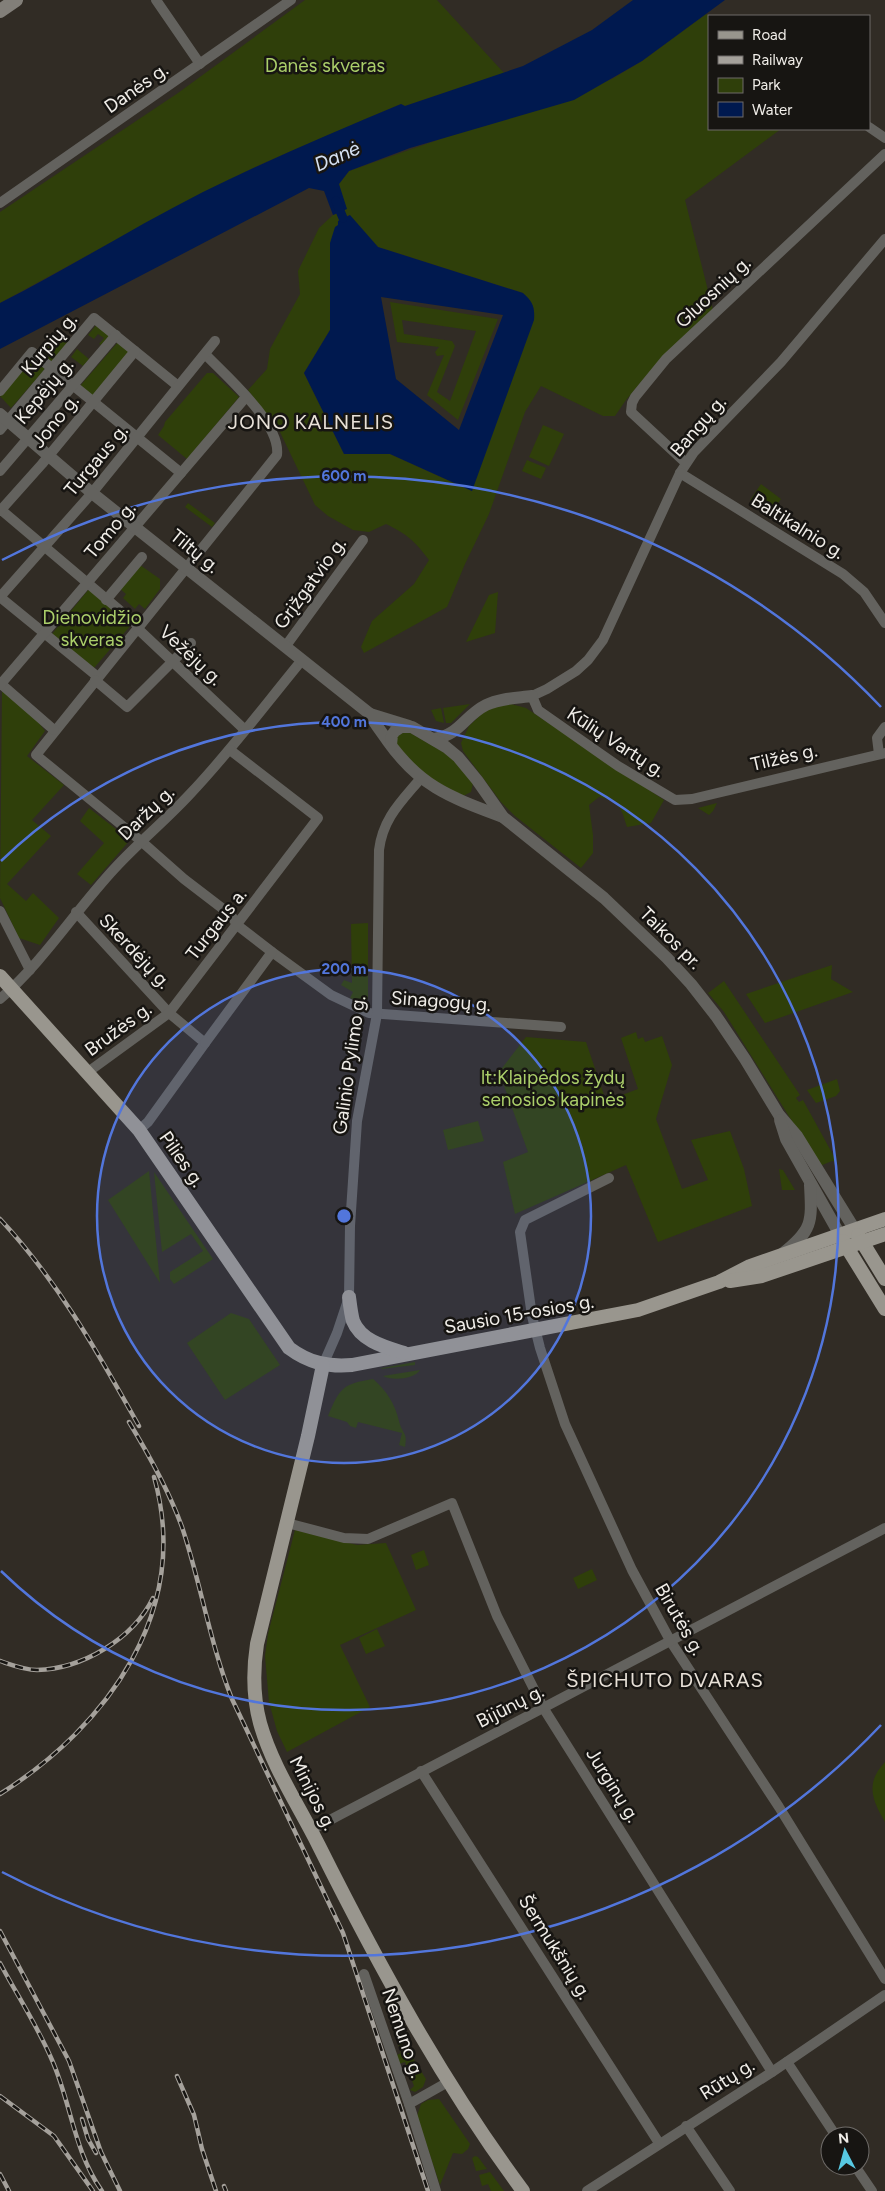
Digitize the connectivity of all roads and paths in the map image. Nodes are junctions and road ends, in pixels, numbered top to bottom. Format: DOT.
graph roads {
  1 [pos="16,0"];
  2 [pos="156,0"];
  3 [pos="291,0"];
  4 [pos="0,11"];
  5 [pos="200,64"];
  6 [pos="870,128"];
  7 [pos="885,138"];
  8 [pos="885,154"];
  9 [pos="0,203"];
  10 [pos="885,239"];
  11 [pos="116,335"];
  12 [pos="215,341"];
  13 [pos="135,351"];
  14 [pos="204,354"];
  15 [pos="51,369"];
  16 [pos="72,385"];
  17 [pos="178,386"];
  18 [pos="0,391"];
  19 [pos="246,397"];
  20 [pos="92,402"];
  21 [pos="3,422"];
  22 [pos="28,438"];
  23 [pos="137,438"];
  24 [pos="49,456"];
  25 [pos="686,463"];
  26 [pos="0,471"];
  27 [pos="181,473"];
  28 [pos="680,473"];
  29 [pos="92,493"];
  30 [pos="0,510"];
  31 [pos="136,528"];
  32 [pos="363,540"];
  33 [pos="44,547"];
  34 [pos="142,558"];
  35 [pos="186,568"];
  36 [pos="88,584"];
  37 [pos="0,597"];
  38 [pos="106,600"];
  39 [pos="885,623"];
  40 [pos="138,628"];
  41 [pos="44,633"];
  42 [pos="191,643"];
  43 [pos="285,647"];
  44 [pos="302,660"];
  45 [pos="173,662"];
  46 [pos="96,679"];
  47 [pos="0,684"];
  48 [pos="532,696"];
  49 [pos="370,714"];
  50 [pos="464,723"];
  51 [pos="412,727"];
  52 [pos="885,727"];
  53 [pos="54,730"];
  54 [pos="245,730"];
  55 [pos="434,738"];
  56 [pos="391,745"];
  57 [pos="230,750"];
  58 [pos="882,754"];
  59 [pos="458,756"];
  60 [pos="421,778"];
  61 [pos="477,780"];
  62 [pos="692,799"];
  63 [pos="461,800"];
  64 [pos="503,817"];
  65 [pos="142,841"];
  66 [pos="0,911"];
  67 [pos="76,912"];
  68 [pos="237,925"];
  69 [pos="272,952"];
  70 [pos="30,970"];
  71 [pos="0,976"];
  72 [pos="12,989"];
  73 [pos="0,999"];
  74 [pos="169,1014"];
  75 [pos="377,1014"];
  76 [pos="561,1027"];
  77 [pos="205,1043"];
  78 [pos="88,1072"];
  79 [pos="778,1115"];
  80 [pos="139,1130"];
  81 [pos="608,1178"];
  82 [pos="810,1183"];
  83 [pos="885,1219"];
  84 [pos="885,1234"];
  85 [pos="859,1236"];
  86 [pos="843,1241"];
  87 [pos="778,1256"];
  88 [pos="885,1279"];
  89 [pos="719,1282"];
  90 [pos="349,1297"];
  91 [pos="885,1309"];
  92 [pos="535,1330"];
  93 [pos="405,1354"];
  94 [pos="323,1365"];
  95 [pos="288,1523"];
  96 [pos="885,1528"];
  97 [pos="670,1642"];
  98 [pos="544,1708"];
  99 [pos="421,1772"];
  100 [pos="311,1830"];
  101 [pos="364,1974"];
  102 [pos="885,1980"];
  103 [pos="885,1995"];
  104 [pos="787,2062"];
  105 [pos="772,2072"];
  106 [pos="448,2082"];
  107 [pos="409,2104"];
  108 [pos="686,2126"];
  109 [pos="829,2126"];
  110 [pos="659,2143"];
  111 [pos="862,2176"];
  112 [pos="436,2191"];
  113 [pos="524,2191"];
  114 [pos="587,2191"];
  115 [pos="730,2191"];
  116 [pos="872,2191"];
  1 -- 4 [label="main road"];
  2 -- 5 [label="street"];
  3 -- 5 [label="street, Danės g."];
  5 -- 9 [label="street, Danės g."];
  6 -- 7 [label="street"];
  8 -- 25 [label="street, Gluosnių g."];
  10 -- 25 [label="street, Bangų g."];
  11 -- 13 [label="street, Kurpių g."];
  11 -- 15 [label="street, Kurpių g."];
  11 -- 16 [label="street, Kepėjų g."];
  12 -- 14 [label="street, Turgaus g."];
  13 -- 17 [label="street, Kurpių g."];
  13 -- 20 [label="street, Jono g."];
  14 -- 17 [label="street, Turgaus g."];
  14 -- 19 [label="street"];
  15 -- 16 [label="street"];
  15 -- 18 [label="street"];
  15 -- 21 [label="street, Kurpių g."];
  16 -- 20 [label="street"];
  16 -- 22 [label="street, Kepėjų g."];
  17 -- 23 [label="street, Turgaus g."];
  19 -- 27 [label="street, Tomo g."];
  19 -- 35 [label="street"];
  20 -- 23 [label="street"];
  20 -- 24 [label="street, Jono g."];
  21 -- 22 [label="street, Tiltų g."];
  22 -- 24 [label="street, Tiltų g."];
  22 -- 26 [label="street, Kepėjų g."];
  23 -- 27 [label="street"];
  23 -- 29 [label="street, Turgaus g."];
  24 -- 29 [label="street, Tiltų g."];
  24 -- 30 [label="street, Jono g."];
  25 -- 28 [label="street, Bangų g."];
  27 -- 31 [label="street, Tomo g."];
  28 -- 39 [label="street, Baltikalnio g."];
  28 -- 48 [label="street, Bangų g."];
  29 -- 31 [label="street, Tiltų g."];
  29 -- 33 [label="street, Turgaus g."];
  30 -- 33 [label="street, Vežėjų g."];
  31 -- 35 [label="street, Tiltų g."];
  31 -- 36 [label="street, Tomo g."];
  32 -- 43 [label="street, Grįžgatvio g."];
  33 -- 36 [label="street, Vežėjų g."];
  33 -- 37 [label="street, Turgaus g."];
  34 -- 38 [label="street"];
  35 -- 40 [label="street"];
  35 -- 43 [label="street, Tiltų g."];
  36 -- 38 [label="street, Vežėjų g."];
  36 -- 41 [label="street, Tomo g."];
  37 -- 41 [label="street"];
  38 -- 40 [label="street, Vežėjų g."];
  40 -- 45 [label="street, Vežėjų g."];
  40 -- 46 [label="street"];
  41 -- 46 [label="street"];
  41 -- 47 [label="street, Tomo g."];
  42 -- 45 [label="street"];
  43 -- 44 [label="street, Tiltų g."];
  44 -- 49 [label="street, Tiltų g."];
  44 -- 54 [label="street, Daržų g."];
  45 -- 46 [label="street"];
  45 -- 54 [label="street, Vežėjų g."];
  46 -- 53 [label="street"];
  47 -- 53 [label="street"];
  48 -- 50 [label="street"];
  48 -- 62 [label="street, Kūlių Vartų g."];
  49 -- 51 [label="street, Tiltų g."];
  49 -- 56 [label="street, Tiltų g."];
  50 -- 55 [label="street"];
  50 -- 59 [label="street"];
  51 -- 55 [label="street, Tiltų g."];
  51 -- 56 [label="street"];
  52 -- 58 [label="street"];
  53 -- 65 [label="street"];
  54 -- 57 [label="street, Daržų g."];
  55 -- 59 [label="street, Tiltų g."];
  56 -- 60 [label="street, Tiltų g."];
  57 -- 65 [label="street, Daržų g."];
  57 -- 68 [label="street, Turgaus a."];
  58 -- 62 [label="street, Tilžės g."];
  59 -- 61 [label="street, Taikos pr."];
  60 -- 63 [label="street, Taikos pr."];
  60 -- 75 [label="street, Galinio Pylimo g."];
  61 -- 63 [label="street"];
  61 -- 64 [label="street, Taikos pr."];
  63 -- 64 [label="street, Taikos pr."];
  64 -- 79 [label="street, Taikos pr."];
  65 -- 67 [label="street, Daržų g."];
  65 -- 68 [label="street, Sinagogų g."];
  66 -- 70 [label="street"];
  67 -- 70 [label="street, Daržų g."];
  67 -- 74 [label="street, Skerdėjų g."];
  68 -- 69 [label="street, Sinagogų g."];
  68 -- 74 [label="street, Turgaus a."];
  69 -- 75 [label="street, Sinagogų g."];
  69 -- 77 [label="street"];
  70 -- 72 [label="street, Daržų g."];
  71 -- 72 [label="main road, Pilies g."];
  72 -- 73 [label="street, Daržų g."];
  72 -- 78 [label="main road, Pilies g."];
  74 -- 77 [label="street"];
  74 -- 78 [label="street, Bružės g."];
  75 -- 76 [label="street, Sinagogų g."];
  75 -- 90 [label="street, Galinio Pylimo g."];
  77 -- 80 [label="street"];
  78 -- 80 [label="main road, Pilies g."];
  79 -- 82 [label="street, Taikos pr."];
  79 -- 85 [label="street, Taikos pr."];
  80 -- 94 [label="main road, Pilies g."];
  81 -- 92 [label="street, Birutės g."];
  82 -- 86 [label="street, Taikos pr."];
  82 -- 87 [label="street"];
  83 -- 85 [label="main road, Sausio 15-osios g."];
  84 -- 85 [label="main road, Sausio 15-osios g."];
  85 -- 86 [label="main road, Sausio 15-osios g."];
  85 -- 88 [label="main road, Taikos pr."];
  86 -- 87 [label="main road, Sausio 15-osios g."];
  86 -- 89 [label="main road, Sausio 15-osios g."];
  86 -- 91 [label="main road, Taikos pr."];
  87 -- 89 [label="main road, Sausio 15-osios g."];
  89 -- 92 [label="main road, Sausio 15-osios g."];
  90 -- 93 [label="main road"];
  90 -- 94 [label="street, Galinio Pylimo g."];
  92 -- 93 [label="main road, Sausio 15-osios g."];
  92 -- 97 [label="street, Birutės g."];
  93 -- 94 [label="main road, Sausio 15-osios g."];
  94 -- 95 [label="main road, Minijos g."];
  95 -- 98 [label="street, Jurginų g."];
  95 -- 100 [label="main road, Minijos g."];
  96 -- 97 [label="street, Bijūnų g."];
  97 -- 98 [label="street, Bijūnų g."];
  97 -- 102 [label="street, Birutės g."];
  98 -- 99 [label="street, Bijūnų g."];
  98 -- 105 [label="street, Jurginų g."];
  99 -- 100 [label="street, Bijūnų g."];
  99 -- 110 [label="street, Šermukšnių g."];
  100 -- 106 [label="main road, Minijos g."];
  101 -- 107 [label="street, Nemuno g."];
  103 -- 104 [label="street, Rūtų g."];
  104 -- 105 [label="street, Rūtų g."];
  104 -- 109 [label="street"];
  105 -- 108 [label="street, Rūtų g."];
  106 -- 107 [label="street, Nemuno g."];
  106 -- 113 [label="main road, Minijos g."];
  107 -- 112 [label="street, Nemuno g."];
  108 -- 110 [label="street, Rūtų g."];
  108 -- 115 [label="street"];
  110 -- 114 [label="street, Rūtų g."];
  111 -- 116 [label="street"];
}
